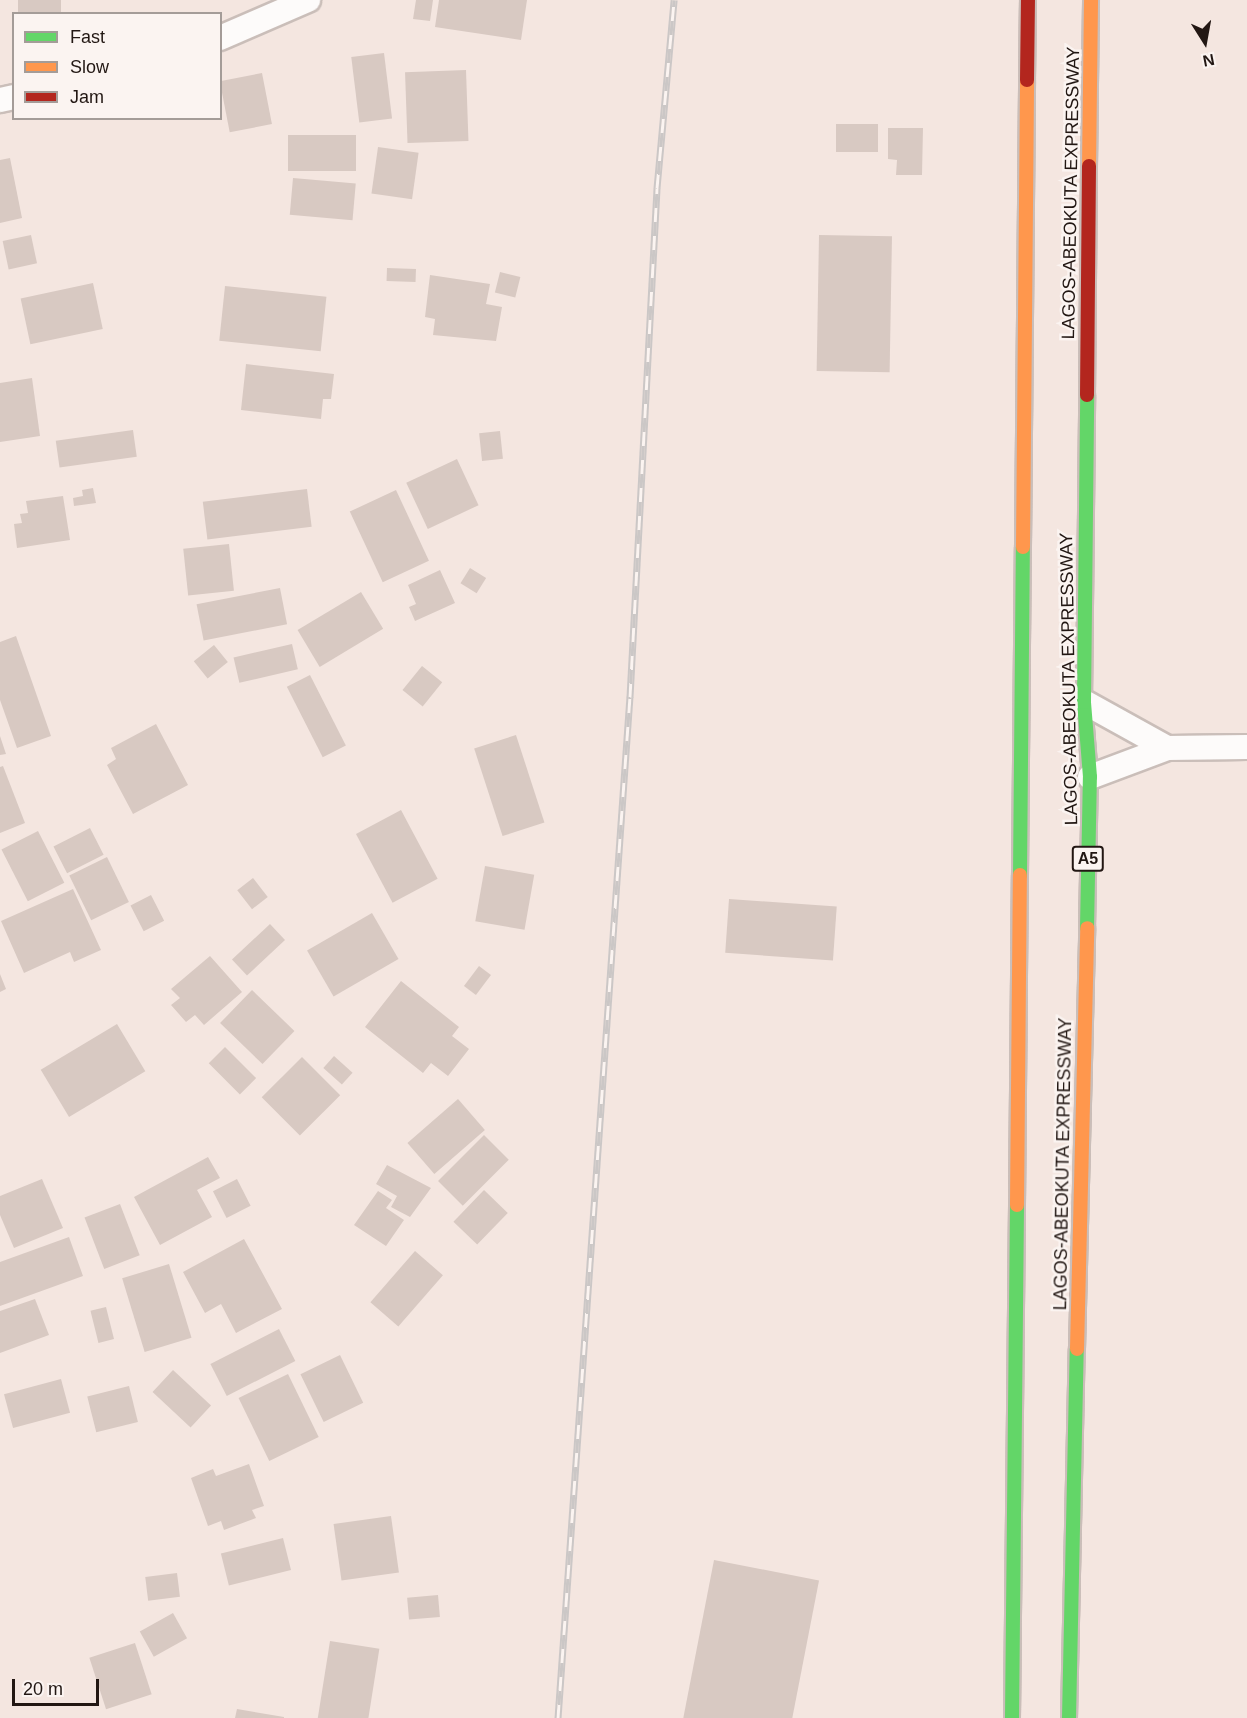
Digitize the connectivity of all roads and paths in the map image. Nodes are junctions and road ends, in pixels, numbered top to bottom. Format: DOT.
graph roads {
  1 [pos="308,0"];
  2 [pos="1028,0"];
  3 [pos="1091,0"];
  4 [pos="222,37"];
  5 [pos="1084,702"];
  6 [pos="1247,747"];
  7 [pos="1167,748"];
  8 [pos="1090,777"];
  9 [pos="1012,1718"];
  10 [pos="1069,1718"];
  1 -- 4 [label="street"];
  2 -- 9 [label="highway"];
  3 -- 5 [label="highway, LAGOS-ABEOKUTA EXPRESSWAY / A5"];
  5 -- 7 [label="street"];
  5 -- 8 [label="highway, LAGOS-ABEOKUTA EXPRESSWAY / A5"];
  6 -- 7 [label="street"];
  7 -- 8 [label="street"];
  8 -- 10 [label="highway, LAGOS-ABEOKUTA EXPRESSWAY / A5"];
}
